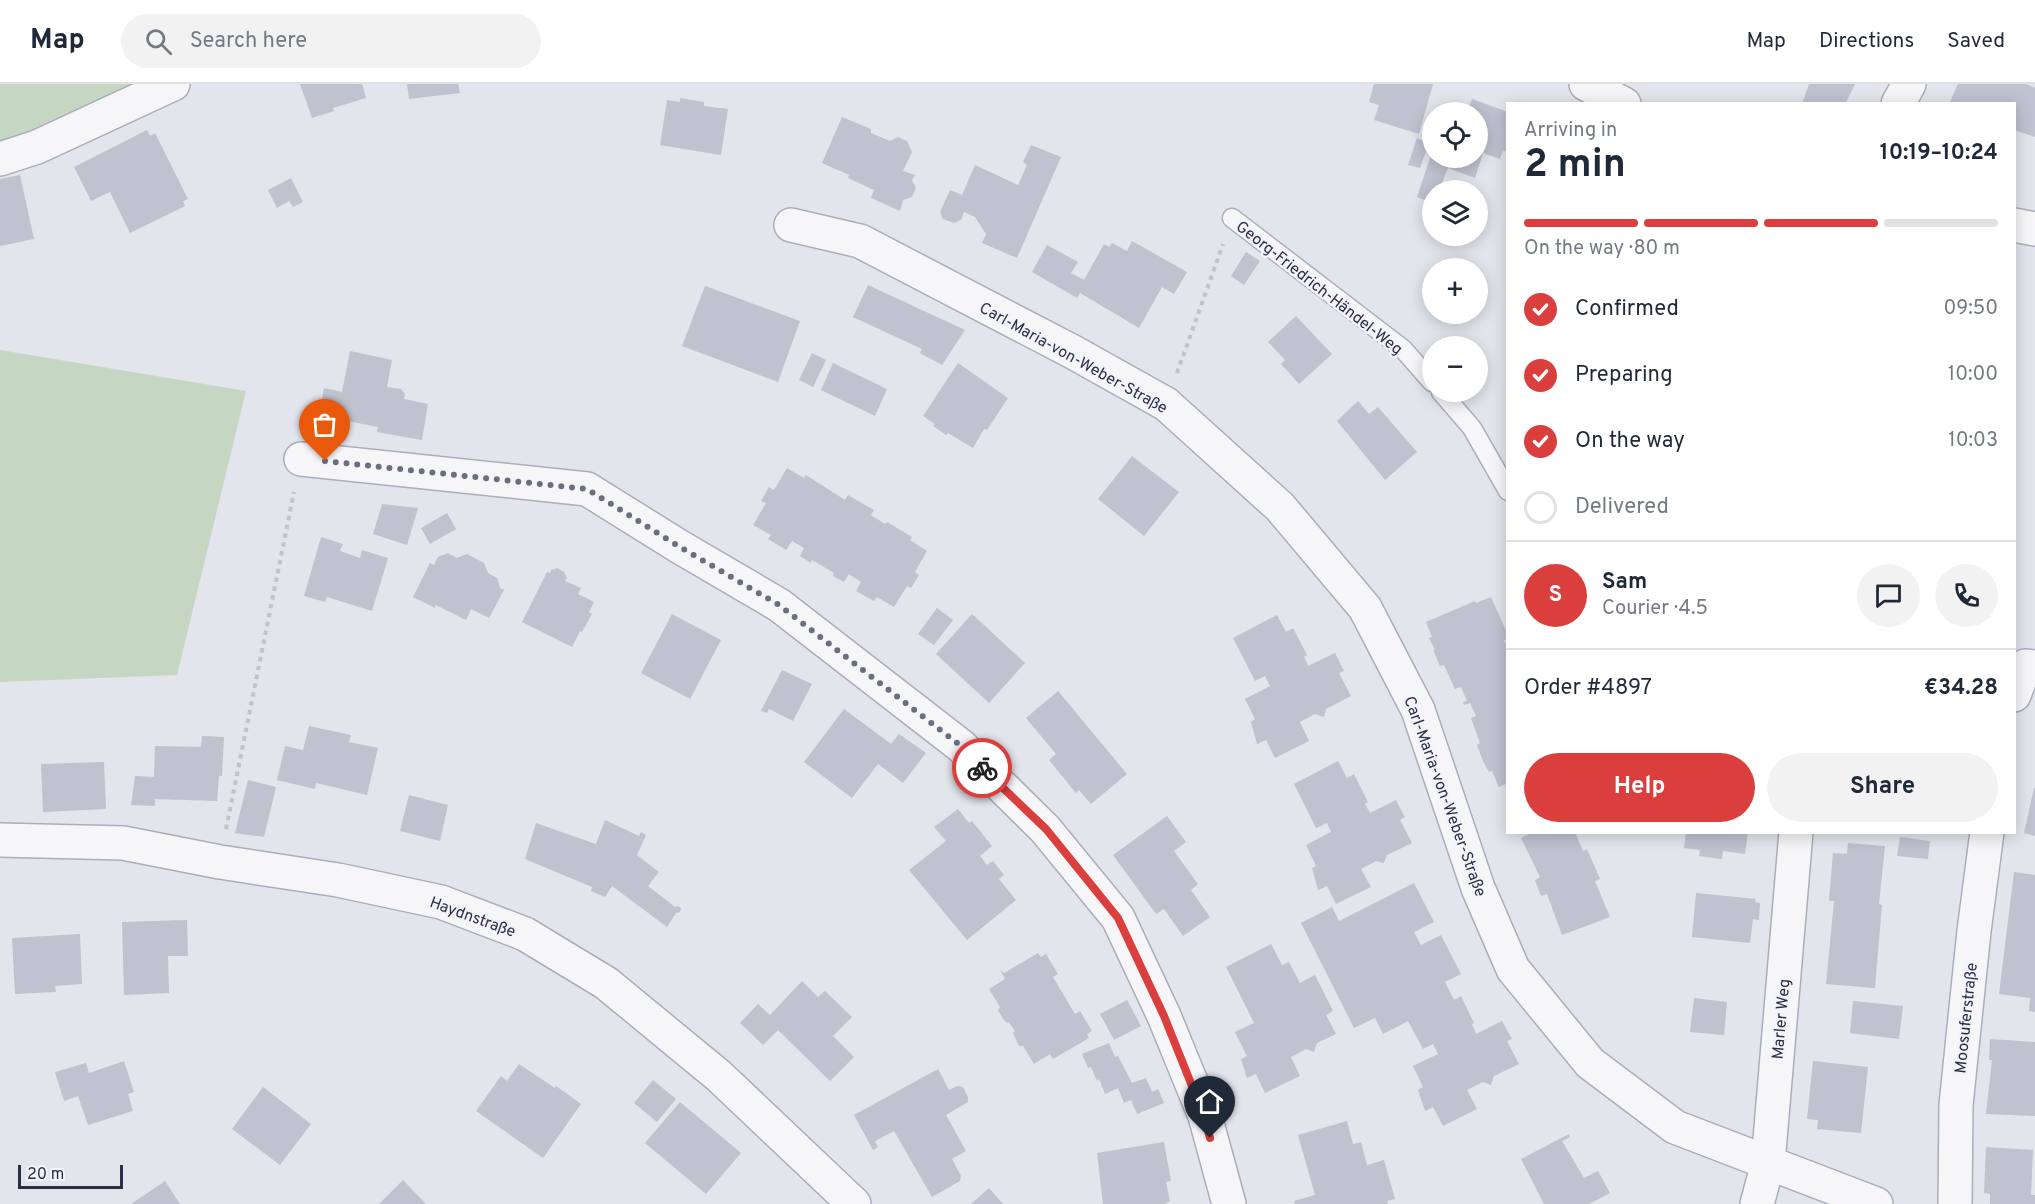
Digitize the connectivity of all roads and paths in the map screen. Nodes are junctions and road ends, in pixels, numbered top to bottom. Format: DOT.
graph roads {
  1 [pos="173,84"];
  2 [pos="1586,84"];
  3 [pos="1908,84"];
  4 [pos="1620,102"];
  5 [pos="1899,102"];
  6 [pos="0,159"];
  7 [pos="1232,218"];
  8 [pos="791,225"];
  9 [pos="2016,225"];
  10 [pos="2035,229"];
  11 [pos="1422,371"];
  12 [pos="1450,402"];
  13 [pos="1166,404"];
  14 [pos="301,459"];
  15 [pos="1506,488"];
  16 [pos="2035,667"];
  17 [pos="2016,690"];
  18 [pos="1796,834"];
  19 [pos="1987,834"];
  20 [pos="0,840"];
  21 [pos="220,862"];
  22 [pos="1768,1163"];
  23 [pos="854,1204"];
  24 [pos="1229,1204"];
  25 [pos="1757,1204"];
  26 [pos="1876,1204"];
  27 [pos="1955,1204"];
  1 -- 6 [label="street"];
  2 -- 4 [label="street"];
  3 -- 5 [label="street"];
  7 -- 11 [label="lane, Georg-Friedrich-Händel-Weg"];
  7 -- 13 [label="path"];
  8 -- 13 [label="street, Carl-Maria-von-Weber-Straße"];
  9 -- 10 [label="street"];
  12 -- 15 [label="lane"];
  13 -- 22 [label="street, Carl-Maria-von-Weber-Straße"];
  14 -- 21 [label="path"];
  14 -- 24 [label="street"];
  16 -- 17 [label="street"];
  18 -- 22 [label="street, Marler Weg"];
  19 -- 27 [label="street, Moosuferstraße"];
  20 -- 21 [label="street, Haydnstraße"];
  21 -- 23 [label="street, Haydnstraße"];
  22 -- 25 [label="street, Marler Weg"];
  22 -- 26 [label="street"];
}
